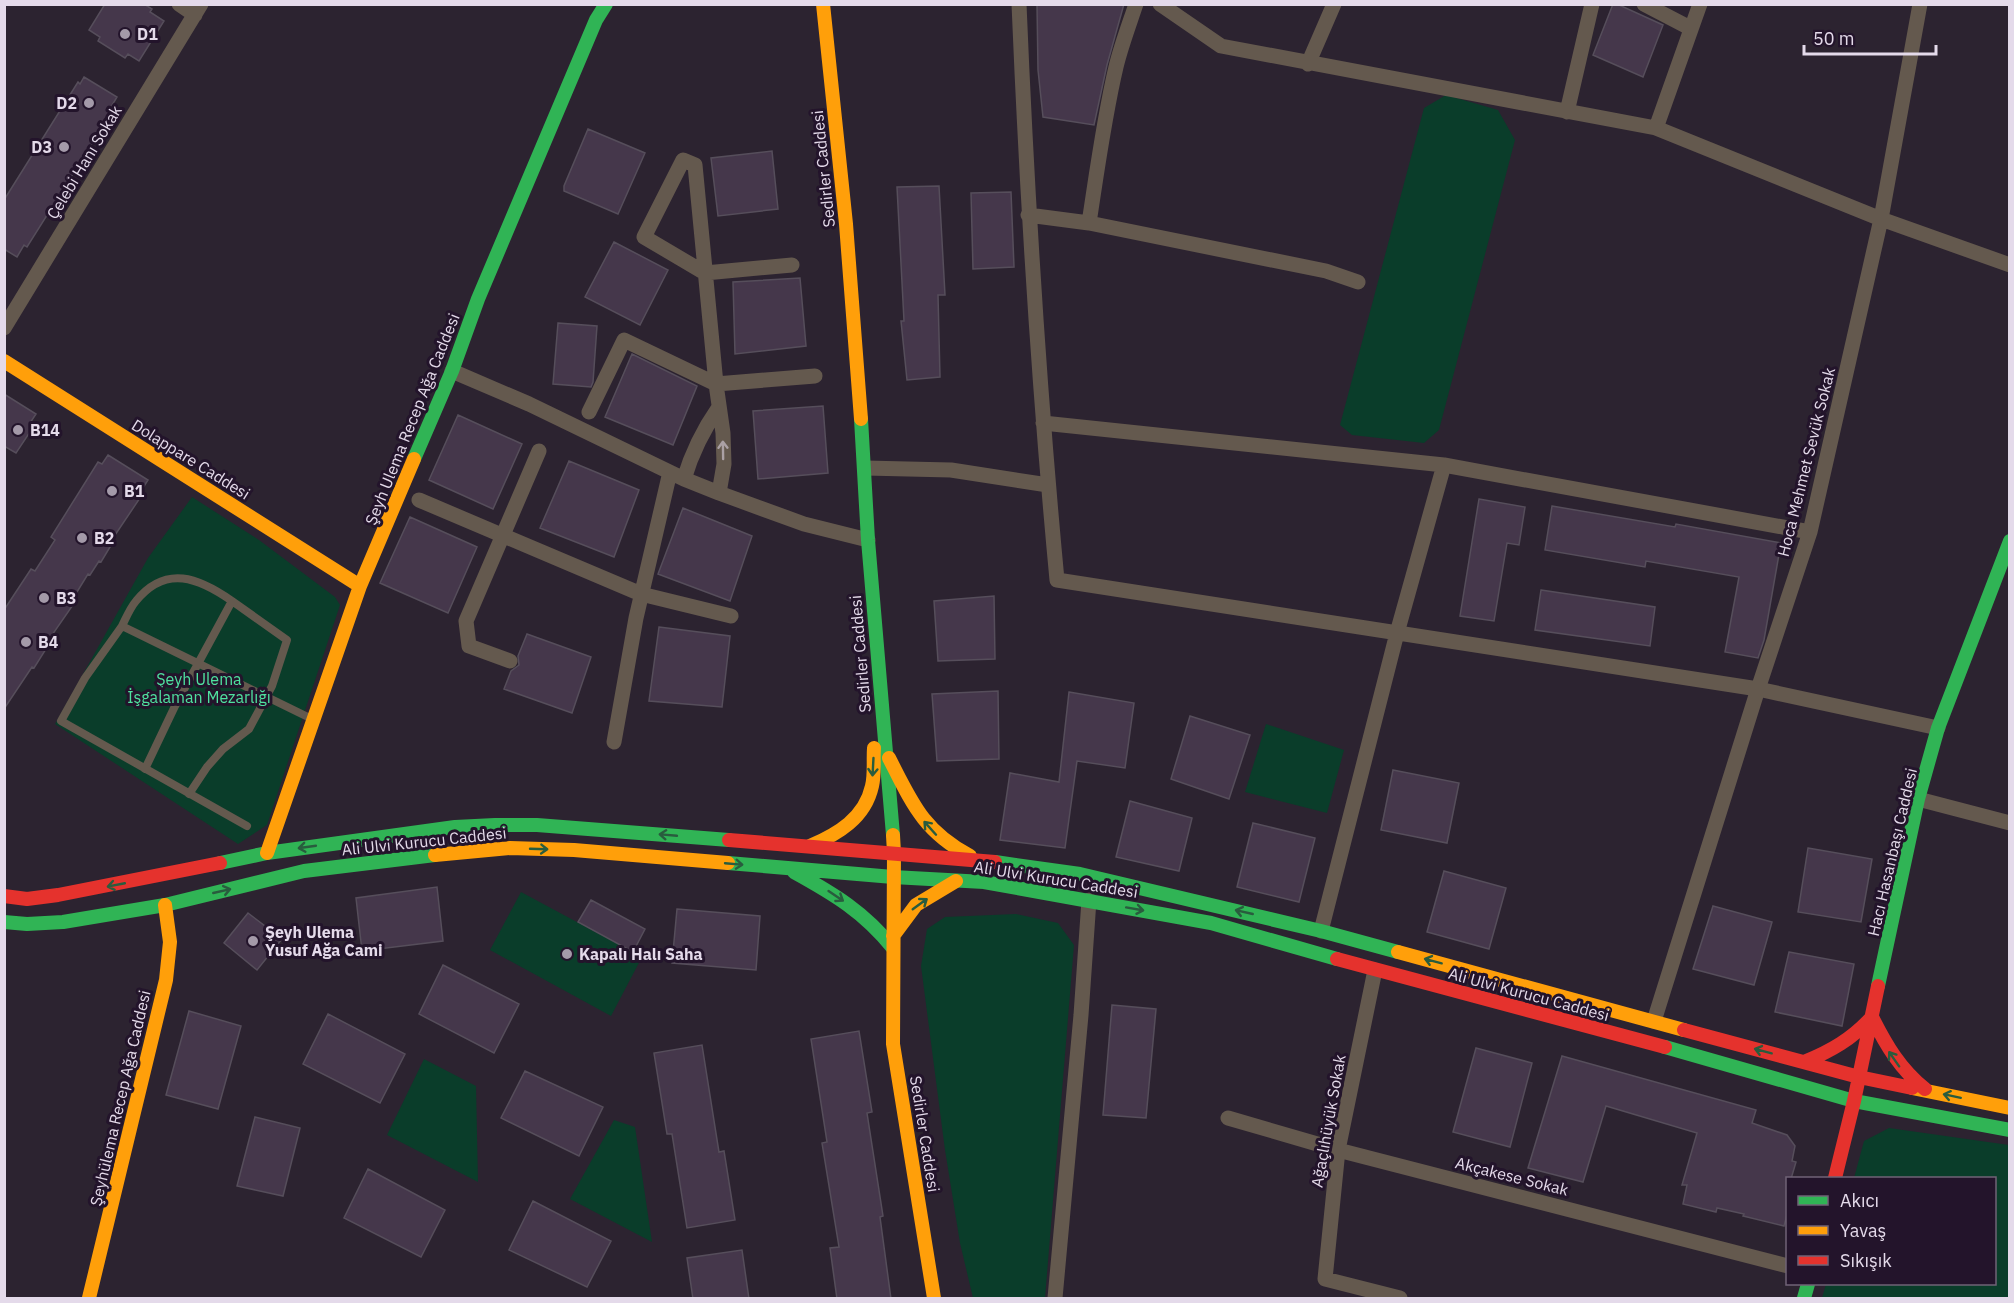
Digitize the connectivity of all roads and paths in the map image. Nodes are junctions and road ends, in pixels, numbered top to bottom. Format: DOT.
graph roads {
  1 [pos="179,4"];
  2 [pos="606,4"];
  3 [pos="823,4"];
  4 [pos="1018,4"];
  5 [pos="1136,4"];
  6 [pos="1160,4"];
  7 [pos="1334,4"];
  8 [pos="1592,4"];
  9 [pos="1644,4"];
  10 [pos="1700,4"];
  11 [pos="1920,4"];
  12 [pos="198,10"];
  13 [pos="1690,28"];
  14 [pos="1308,64"];
  15 [pos="1567,112"];
  16 [pos="1656,128"];
  17 [pos="1028,214"];
  18 [pos="1881,219"];
  19 [pos="1089,223"];
  20 [pos="792,264"];
  21 [pos="2010,265"];
  22 [pos="705,273"];
  23 [pos="1358,282"];
  24 [pos="4,328"];
  25 [pos="4,361"];
  26 [pos="452,371"];
  27 [pos="815,376"];
  28 [pos="716,384"];
  29 [pos="719,407"];
  30 [pos="589,412"];
  31 [pos="1043,423"];
  32 [pos="539,451"];
  33 [pos="1444,465"];
  34 [pos="865,468"];
  35 [pos="670,472"];
  36 [pos="684,478"];
  37 [pos="1048,485"];
  38 [pos="719,493"];
  39 [pos="419,500"];
  40 [pos="1810,532"];
  41 [pos="502,536"];
  42 [pos="868,540"];
  43 [pos="2010,541"];
  44 [pos="360,586"];
  45 [pos="641,594"];
  46 [pos="232,601"];
  47 [pos="730,616"];
  48 [pos="122,626"];
  49 [pos="1397,633"];
  50 [pos="510,661"];
  51 [pos="198,663"];
  52 [pos="878,667"];
  53 [pos="1758,689"];
  54 [pos="267,698"];
  55 [pos="314,719"];
  56 [pos="1938,728"];
  57 [pos="614,742"];
  58 [pos="885,751"];
  59 [pos="145,769"];
  60 [pos="189,794"];
  61 [pos="1918,799"];
  62 [pos="2010,823"];
  63 [pos="247,826"];
  64 [pos="809,846"];
  65 [pos="267,853"];
  66 [pos="894,853"];
  67 [pos="978,860"];
  68 [pos="785,868"];
  69 [pos="893,877"];
  70 [pos="956,881"];
  71 [pos="4,896"];
  72 [pos="1089,900"];
  73 [pos="165,905"];
  74 [pos="4,922"];
  75 [pos="1321,931"];
  76 [pos="893,942"];
  77 [pos="1376,970"];
  78 [pos="1872,1017"];
  79 [pos="1654,1022"];
  80 [pos="1804,1062"];
  81 [pos="1859,1077"];
  82 [pos="1928,1091"];
  83 [pos="1854,1101"];
  84 [pos="2010,1108"];
  85 [pos="1228,1118"];
  86 [pos="2010,1130"];
  87 [pos="1338,1150"];
  88 [pos="1835,1177"];
  89 [pos="1786,1265"];
  90 [pos="89,1299"];
  91 [pos="934,1299"];
  92 [pos="1055,1299"];
  93 [pos="1400,1299"];
  1 -- 12 [label="street"];
  2 -- 26 [label="main road, Şeyh Ulema Recep Ağa Caddesi"];
  3 -- 34 [label="main road, Sedirler Caddesi"];
  4 -- 17 [label="street"];
  5 -- 19 [label="street"];
  6 -- 14 [label="street"];
  7 -- 14 [label="street"];
  8 -- 15 [label="street"];
  9 -- 13 [label="street"];
  10 -- 13 [label="street"];
  11 -- 18 [label="street, Hoca Mehmet Sevük Sokak"];
  12 -- 24 [label="street, Çelebi Hanı Sokak"];
  13 -- 16 [label="street"];
  14 -- 15 [label="street"];
  15 -- 16 [label="street"];
  16 -- 18 [label="street"];
  17 -- 19 [label="street"];
  17 -- 31 [label="street"];
  18 -- 21 [label="street"];
  18 -- 40 [label="street, Hoca Mehmet Sevük Sokak"];
  19 -- 23 [label="street"];
  20 -- 22 [label="street"];
  22 -- 22 [label="street"];
  22 -- 28 [label="street"];
  25 -- 44 [label="main road, Dolappare Caddesi"];
  26 -- 35 [label="street"];
  26 -- 44 [label="main road, Şeyh Ulema Recep Ağa Caddesi"];
  27 -- 28 [label="street"];
  28 -- 29 [label="street"];
  28 -- 30 [label="street"];
  29 -- 36 [label="street"];
  38 -- 29 [label="street, one-way"];
  31 -- 33 [label="street"];
  31 -- 37 [label="street"];
  32 -- 41 [label="street"];
  33 -- 40 [label="street"];
  33 -- 49 [label="street"];
  34 -- 37 [label="street"];
  34 -- 42 [label="main road, Sedirler Caddesi"];
  35 -- 36 [label="street"];
  35 -- 45 [label="street"];
  36 -- 38 [label="street"];
  37 -- 49 [label="street"];
  38 -- 42 [label="street"];
  39 -- 41 [label="street"];
  40 -- 53 [label="street, Hoca Mehmet Sevük Sokak"];
  41 -- 45 [label="street"];
  41 -- 50 [label="street"];
  42 -- 52 [label="main road, Sedirler Caddesi"];
  43 -- 56 [label="main road, Hacı Hasanbaşı Caddesi"];
  44 -- 55 [label="main road, Şeyh Ulema Recep Ağa Caddesi"];
  45 -- 47 [label="street"];
  45 -- 57 [label="street"];
  46 -- 48 [label="lane"];
  46 -- 51 [label="lane"];
  46 -- 54 [label="lane"];
  48 -- 51 [label="lane"];
  48 -- 59 [label="lane"];
  49 -- 53 [label="street"];
  49 -- 75 [label="street"];
  51 -- 54 [label="lane"];
  51 -- 59 [label="lane"];
  52 -- 58 [label="main road, Sedirler Caddesi"];
  52 -- 64 [label="main road, one-way"];
  53 -- 56 [label="street"];
  53 -- 79 [label="street, Hoca Mehmet Sevük Sokak"];
  54 -- 55 [label="lane"];
  54 -- 60 [label="lane"];
  55 -- 65 [label="main road, Şeyh Ulema Recep Ağa Caddesi"];
  56 -- 61 [label="main road, Hacı Hasanbaşı Caddesi"];
  58 -- 66 [label="main road, Sedirler Caddesi"];
  67 -- 58 [label="main road, one-way"];
  59 -- 60 [label="lane"];
  60 -- 63 [label="lane"];
  61 -- 62 [label="street"];
  61 -- 78 [label="main road, Hacı Hasanbaşı Caddesi"];
  64 -- 65 [label="main road, Ali Ulvi Kurucu Caddesi, one-way"];
  64 -- 66 [label="main road, Ali Ulvi Kurucu Caddesi"];
  65 -- 71 [label="main road, Ali Ulvi Kurucu Caddesi, one-way"];
  66 -- 67 [label="main road, Ali Ulvi Kurucu Caddesi"];
  66 -- 69 [label="main road, Sedirler Caddesi"];
  75 -- 67 [label="main road, Ali Ulvi Kurucu Caddesi, one-way"];
  68 -- 69 [label="main road, Ali Ulvi Kurucu Caddesi"];
  73 -- 68 [label="main road, Ali Ulvi Kurucu Caddesi, one-way"];
  68 -- 76 [label="main road, one-way"];
  69 -- 70 [label="main road, Ali Ulvi Kurucu Caddesi"];
  69 -- 76 [label="main road, Sedirler Caddesi"];
  70 -- 72 [label="main road, Ali Ulvi Kurucu Caddesi"];
  76 -- 70 [label="main road, one-way"];
  72 -- 77 [label="main road, Ali Ulvi Kurucu Caddesi, one-way"];
  72 -- 92 [label="street"];
  73 -- 74 [label="main road, Ali Ulvi Kurucu Caddesi"];
  73 -- 90 [label="main road, Şeyhülema Recep Ağa Caddesi"];
  79 -- 75 [label="main road, Ali Ulvi Kurucu Caddesi, one-way"];
  76 -- 91 [label="main road, Sedirler Caddesi"];
  77 -- 83 [label="main road, Ali Ulvi Kurucu Caddesi"];
  77 -- 87 [label="street, Ağaçlıhüyük Sokak"];
  78 -- 80 [label="main road"];
  78 -- 81 [label="main road, Hacı Hasanbaşı Caddesi"];
  82 -- 78 [label="main road, one-way"];
  80 -- 79 [label="main road, Ali Ulvi Kurucu Caddesi, one-way"];
  80 -- 81 [label="main road, Ali Ulvi Kurucu Caddesi"];
  81 -- 82 [label="main road, Ali Ulvi Kurucu Caddesi"];
  81 -- 83 [label="main road, Hacı Hasanbaşı Caddesi"];
  84 -- 82 [label="main road, Ali Ulvi Kurucu Caddesi, one-way"];
  83 -- 86 [label="main road, Ali Ulvi Kurucu Caddesi"];
  83 -- 88 [label="main road, Hacı Hasanbaşı Caddesi"];
  85 -- 87 [label="street, Akçakese Sokak"];
  87 -- 89 [label="street, Akçakese Sokak"];
  87 -- 93 [label="street, Ağaçlıhüyük Sokak"];
}
